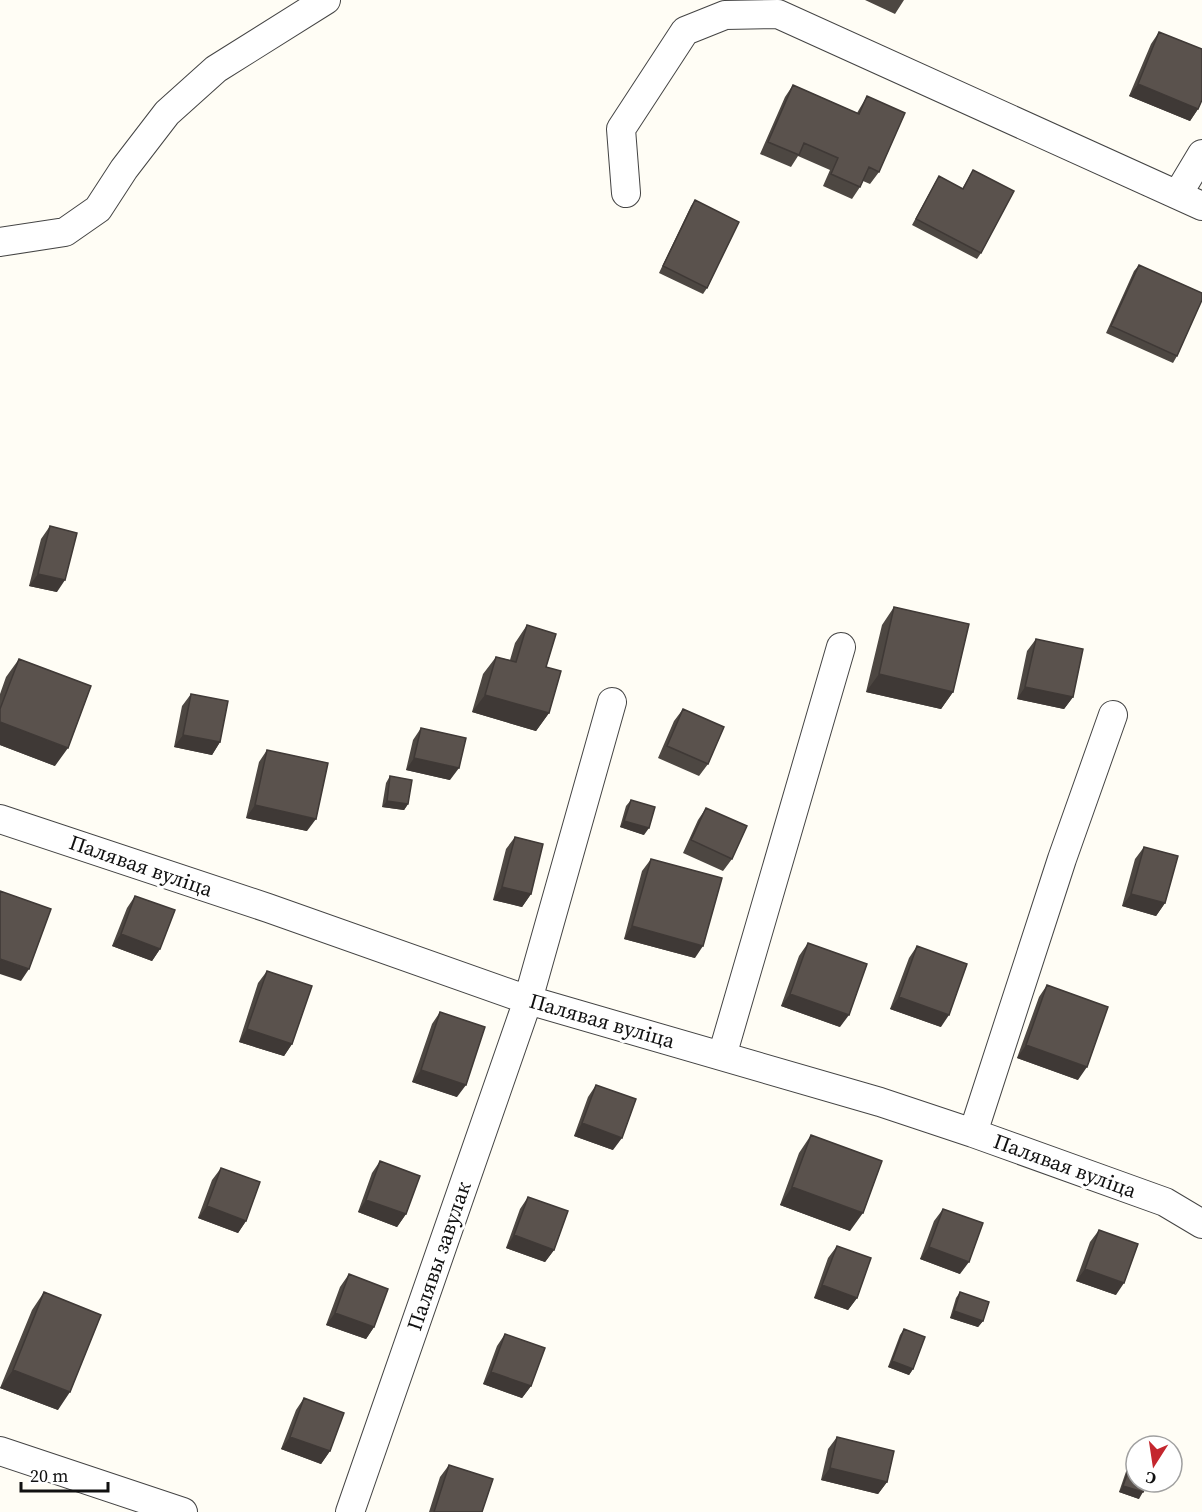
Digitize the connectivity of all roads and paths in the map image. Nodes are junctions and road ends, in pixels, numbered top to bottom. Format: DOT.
graph roads {
  1 [pos="326,0"];
  2 [pos="1202,154"];
  3 [pos="626,193"];
  4 [pos="1190,200"];
  5 [pos="0,242"];
  6 [pos="841,647"];
  7 [pos="612,702"];
  8 [pos="1113,715"];
  9 [pos="0,819"];
  10 [pos="528,1000"];
  11 [pos="722,1056"];
  12 [pos="974,1133"];
  13 [pos="1202,1224"];
  14 [pos="0,1451"];
  15 [pos="183,1512"];
  16 [pos="350,1512"];
  1 -- 5 [label="street"];
  2 -- 4 [label="street"];
  3 -- 4 [label="street"];
  6 -- 11 [label="street"];
  7 -- 10 [label="street, Палявы завулак"];
  8 -- 12 [label="street"];
  9 -- 10 [label="street, Палявая вуліца"];
  10 -- 11 [label="street, Палявая вуліца"];
  10 -- 16 [label="street, Палявы завулак"];
  11 -- 12 [label="street, Палявая вуліца"];
  12 -- 13 [label="street, Палявая вуліца"];
  14 -- 15 [label="street"];
}
